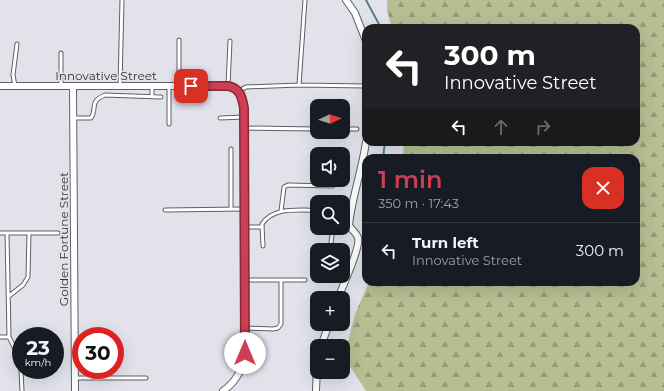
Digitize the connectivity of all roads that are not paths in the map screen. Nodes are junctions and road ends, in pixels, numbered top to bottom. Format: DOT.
graph roads {
  1 [pos="122,0"];
  2 [pos="305,0"];
  3 [pos="346,0"];
  4 [pos="362,32"];
  5 [pos="179,40"];
  6 [pos="230,41"];
  7 [pos="17,44"];
  8 [pos="62,53"];
  9 [pos="299,85"];
  10 [pos="0,86"];
  11 [pos="15,86"];
  12 [pos="61,86"];
  13 [pos="73,86"];
  14 [pos="120,86"];
  15 [pos="152,86"];
  16 [pos="169,86"];
  17 [pos="179,86"];
  18 [pos="228,86"];
  19 [pos="362,86"];
  20 [pos="239,91"];
  21 [pos="152,96"];
  22 [pos="160,97"];
  23 [pos="244,117"];
  24 [pos="73,118"];
  25 [pos="220,118"];
  26 [pos="169,124"];
  27 [pos="244,128"];
  28 [pos="310,129"];
  29 [pos="350,129"];
  30 [pos="357,129"];
  31 [pos="230,148"];
  32 [pos="362,163"];
  33 [pos="310,185"];
  34 [pos="231,209"];
  35 [pos="166,210"];
  36 [pos="245,210"];
  37 [pos="310,210"];
  38 [pos="281,211"];
  39 [pos="245,227"];
  40 [pos="262,227"];
  41 [pos="0,233"];
  42 [pos="7,233"];
  43 [pos="29,233"];
  44 [pos="58,233"];
  45 [pos="263,246"];
  46 [pos="245,280"];
  47 [pos="281,280"];
  48 [pos="305,280"];
  49 [pos="341,291"];
  50 [pos="9,296"];
  51 [pos="75,327"];
  52 [pos="245,328"];
  53 [pos="0,337"];
  54 [pos="9,337"];
  55 [pos="12,343"];
  56 [pos="124,378"];
  57 [pos="146,378"];
  58 [pos="22,379"];
  59 [pos="75,379"];
  60 [pos="316,379"];
  61 [pos="22,391"];
  62 [pos="75,391"];
  63 [pos="223,391"];
  64 [pos="316,391"];
  1 -- 14 [label="lane"];
  2 -- 9 [label="lane"];
  3 -- 4 [label="street"];
  5 -- 17 [label="lane"];
  6 -- 18 [label="lane"];
  7 -- 11 [label="lane"];
  8 -- 12 [label="lane"];
  9 -- 19 [label="lane"];
  9 -- 20 [label="lane"];
  10 -- 11 [label="street, Innovative Street"];
  11 -- 12 [label="street, Innovative Street"];
  12 -- 13 [label="street, Innovative Street"];
  13 -- 14 [label="street, Innovative Street"];
  13 -- 24 [label="street, Golden Fortune Street"];
  14 -- 15 [label="street, Innovative Street"];
  15 -- 16 [label="street, Innovative Street"];
  15 -- 21 [label="lane"];
  16 -- 17 [label="street, Innovative Street"];
  16 -- 26 [label="lane"];
  17 -- 18 [label="street, Innovative Street"];
  18 -- 20 [label="street, Innovative Street"];
  20 -- 23 [label="street"];
  21 -- 22 [label="lane"];
  21 -- 24 [label="lane"];
  23 -- 25 [label="lane"];
  23 -- 27 [label="street"];
  24 -- 51 [label="street, Golden Fortune Street"];
  27 -- 28 [label="lane"];
  27 -- 36 [label="street"];
  29 -- 30 [label="lane"];
  31 -- 34 [label="lane"];
  32 -- 49 [label="street"];
  33 -- 38 [label="lane"];
  34 -- 35 [label="lane"];
  34 -- 36 [label="lane"];
  36 -- 39 [label="street"];
  37 -- 38 [label="lane"];
  38 -- 40 [label="lane"];
  39 -- 40 [label="lane"];
  39 -- 46 [label="street"];
  40 -- 45 [label="lane"];
  41 -- 42 [label="lane"];
  42 -- 43 [label="lane"];
  42 -- 50 [label="lane"];
  43 -- 44 [label="lane"];
  43 -- 50 [label="lane"];
  46 -- 47 [label="lane"];
  46 -- 52 [label="street"];
  47 -- 48 [label="lane"];
  47 -- 52 [label="lane"];
  50 -- 54 [label="lane"];
  52 -- 63 [label="street"];
  53 -- 54 [label="lane"];
  54 -- 55 [label="lane"];
  56 -- 57 [label="lane"];
  58 -- 61 [label="lane"];
  59 -- 62 [label="street, Golden Fortune Street"];
  60 -- 64 [label="street"];
}
